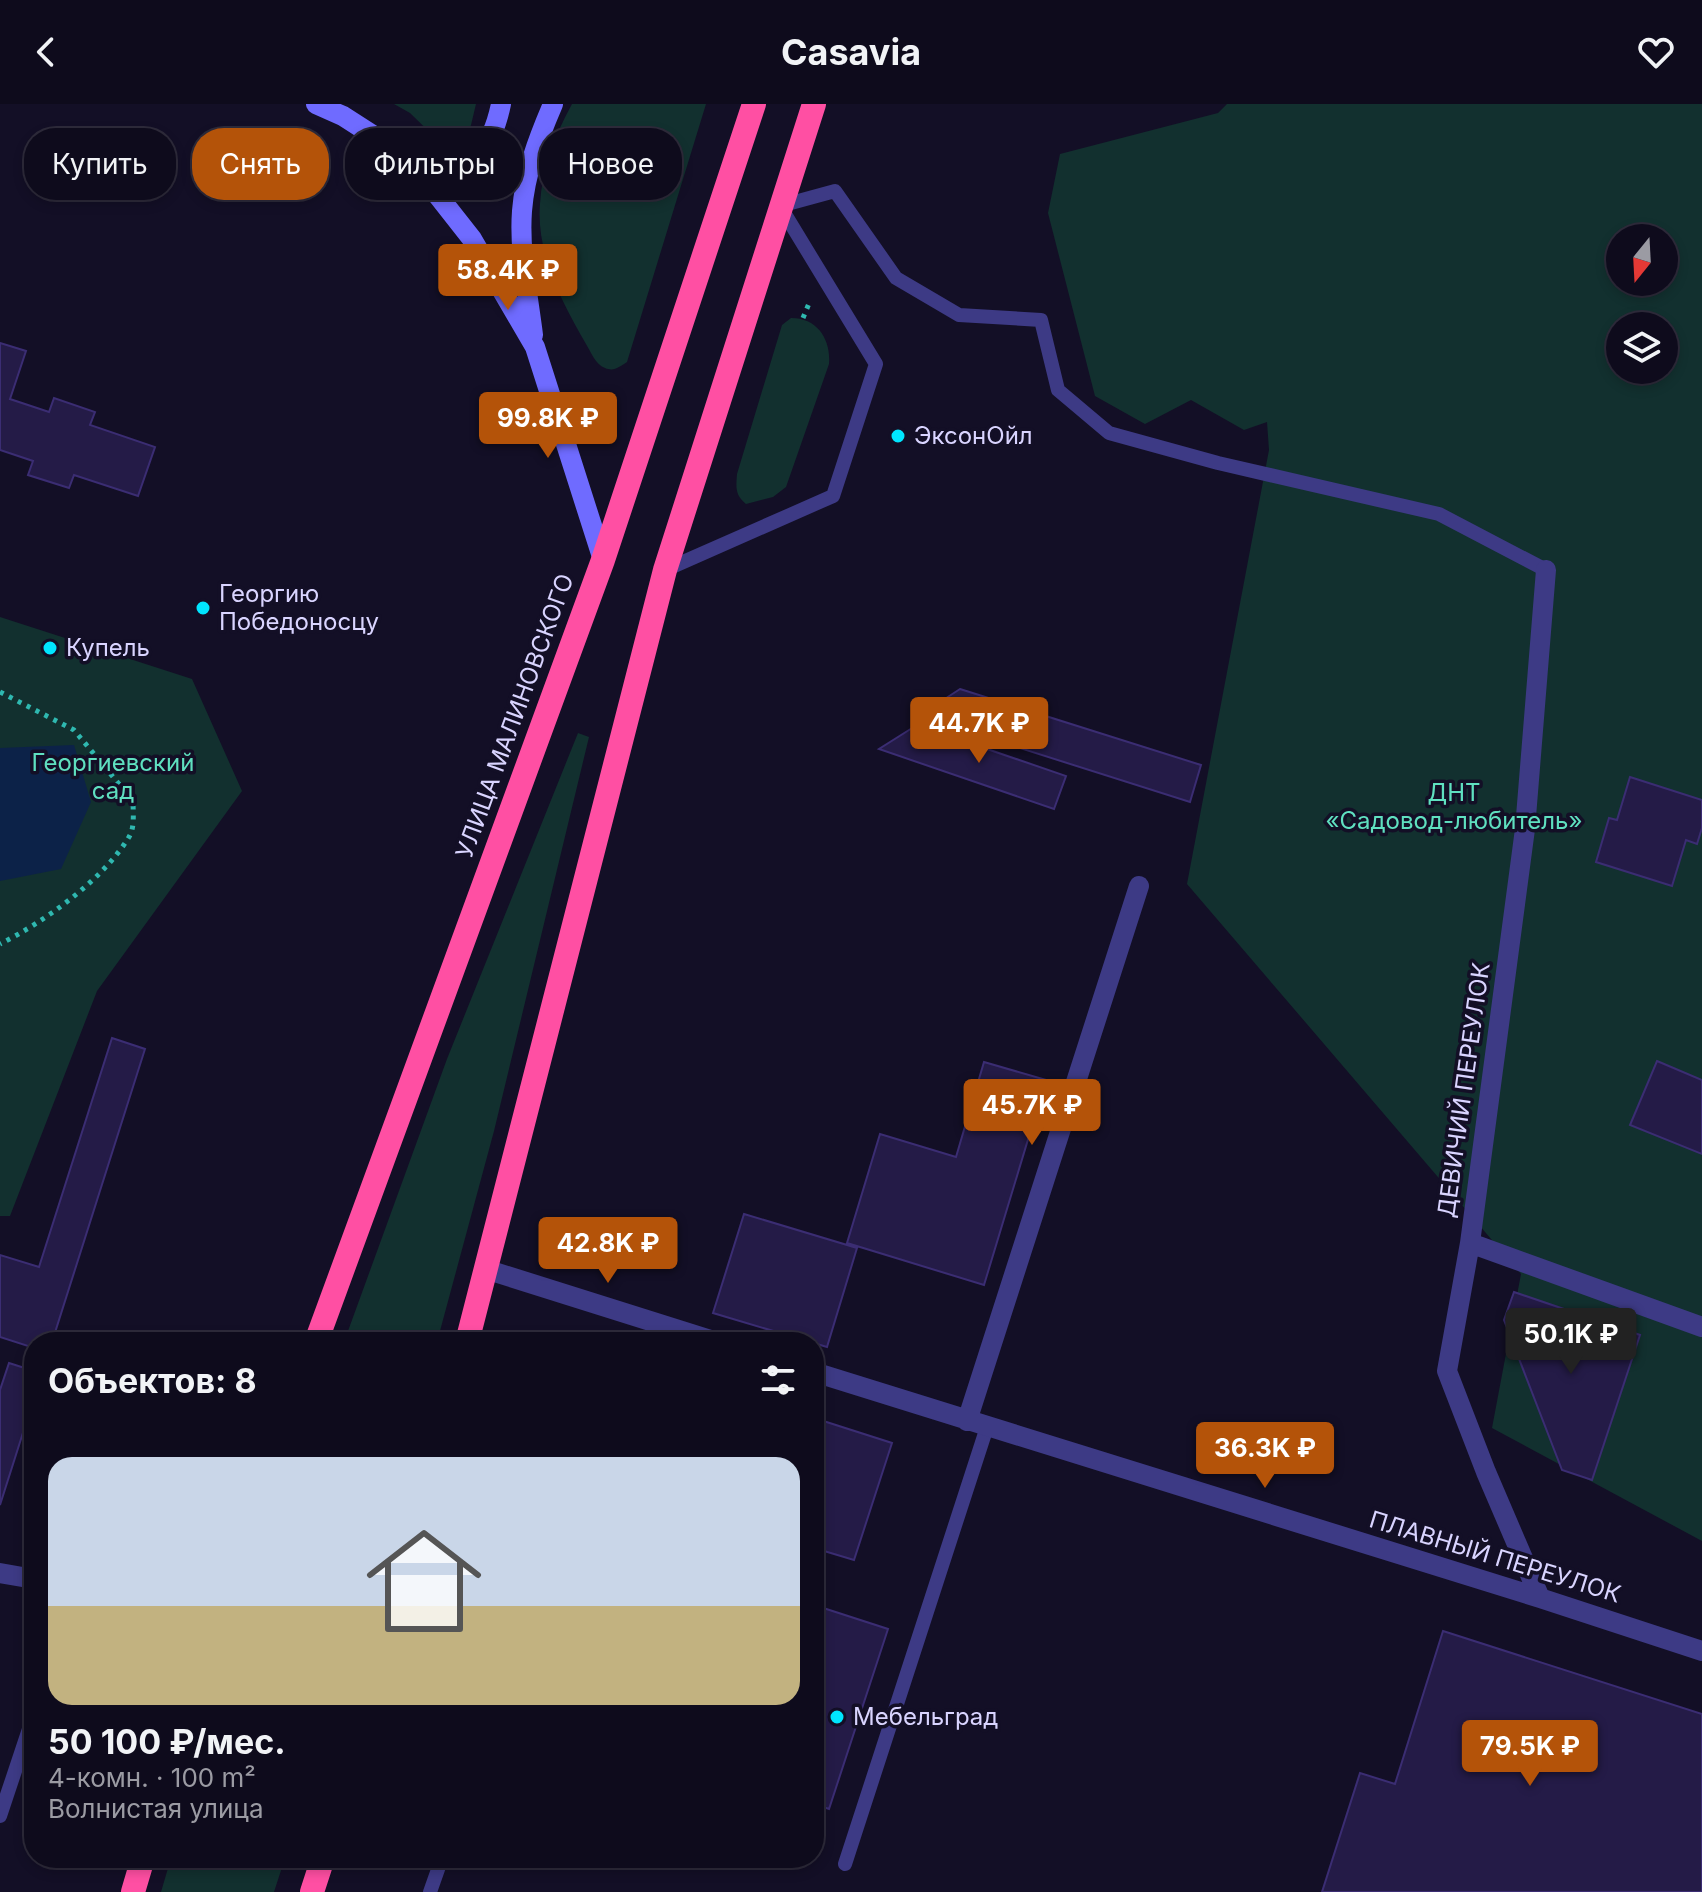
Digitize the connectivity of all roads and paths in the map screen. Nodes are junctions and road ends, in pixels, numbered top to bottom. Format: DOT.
graph roads {
  1 [pos="316,104"];
  2 [pos="501,104"];
  3 [pos="553,104"];
  4 [pos="754,104"];
  5 [pos="814,104"];
  6 [pos="362,128"];
  7 [pos="497,128"];
  8 [pos="441,200"];
  9 [pos="780,206"];
  10 [pos="535,347"];
  11 [pos="603,560"];
  12 [pos="665,570"];
  13 [pos="1546,570"];
  14 [pos="0,692"];
  15 [pos="1139,886"];
  16 [pos="0,944"];
  17 [pos="1470,1243"];
  18 [pos="485,1269"];
  19 [pos="1702,1327"];
  20 [pos="320,1332"];
  21 [pos="469,1332"];
  22 [pos="685,1332"];
  23 [pos="824,1375"];
  24 [pos="977,1424"];
  25 [pos="0,1573"];
  26 [pos="24,1577"];
  27 [pos="1540,1598"];
  28 [pos="1702,1651"];
  29 [pos="24,1744"];
  30 [pos="0,1816"];
  31 [pos="845,1864"];
  32 [pos="140,1868"];
  33 [pos="320,1868"];
  34 [pos="438,1868"];
  35 [pos="133,1892"];
  36 [pos="312,1892"];
  37 [pos="430,1892"];
  1 -- 6 [label="main road"];
  2 -- 7 [label="main road"];
  3 -- 10 [label="main road"];
  4 -- 11 [label="highway, УЛИЦА МАЛИНОВСКОГО"];
  5 -- 9 [label="highway"];
  8 -- 10 [label="main road"];
  9 -- 12 [label="highway"];
  9 -- 12 [label="lane"];
  9 -- 13 [label="lane"];
  10 -- 11 [label="main road"];
  11 -- 20 [label="highway, УЛИЦА МАЛИНОВСКОГО"];
  12 -- 18 [label="highway"];
  13 -- 17 [label="street, ДЕВИЧИЙ ПЕРЕУЛОК"];
  14 -- 16 [label="path"];
  15 -- 24 [label="street"];
  17 -- 19 [label="street"];
  17 -- 27 [label="street, ДЕВИЧИЙ ПЕРЕУЛОК"];
  18 -- 21 [label="highway"];
  18 -- 22 [label="street"];
  23 -- 24 [label="street, ПЛАВНЫЙ ПЕРЕУЛОК"];
  24 -- 27 [label="street, ПЛАВНЫЙ ПЕРЕУЛОК"];
  24 -- 31 [label="lane"];
  25 -- 26 [label="street"];
  27 -- 28 [label="street, ПЛАВНЫЙ ПЕРЕУЛОК"];
  29 -- 30 [label="lane"];
  32 -- 35 [label="highway"];
  33 -- 36 [label="highway"];
  34 -- 37 [label="lane"];
}
